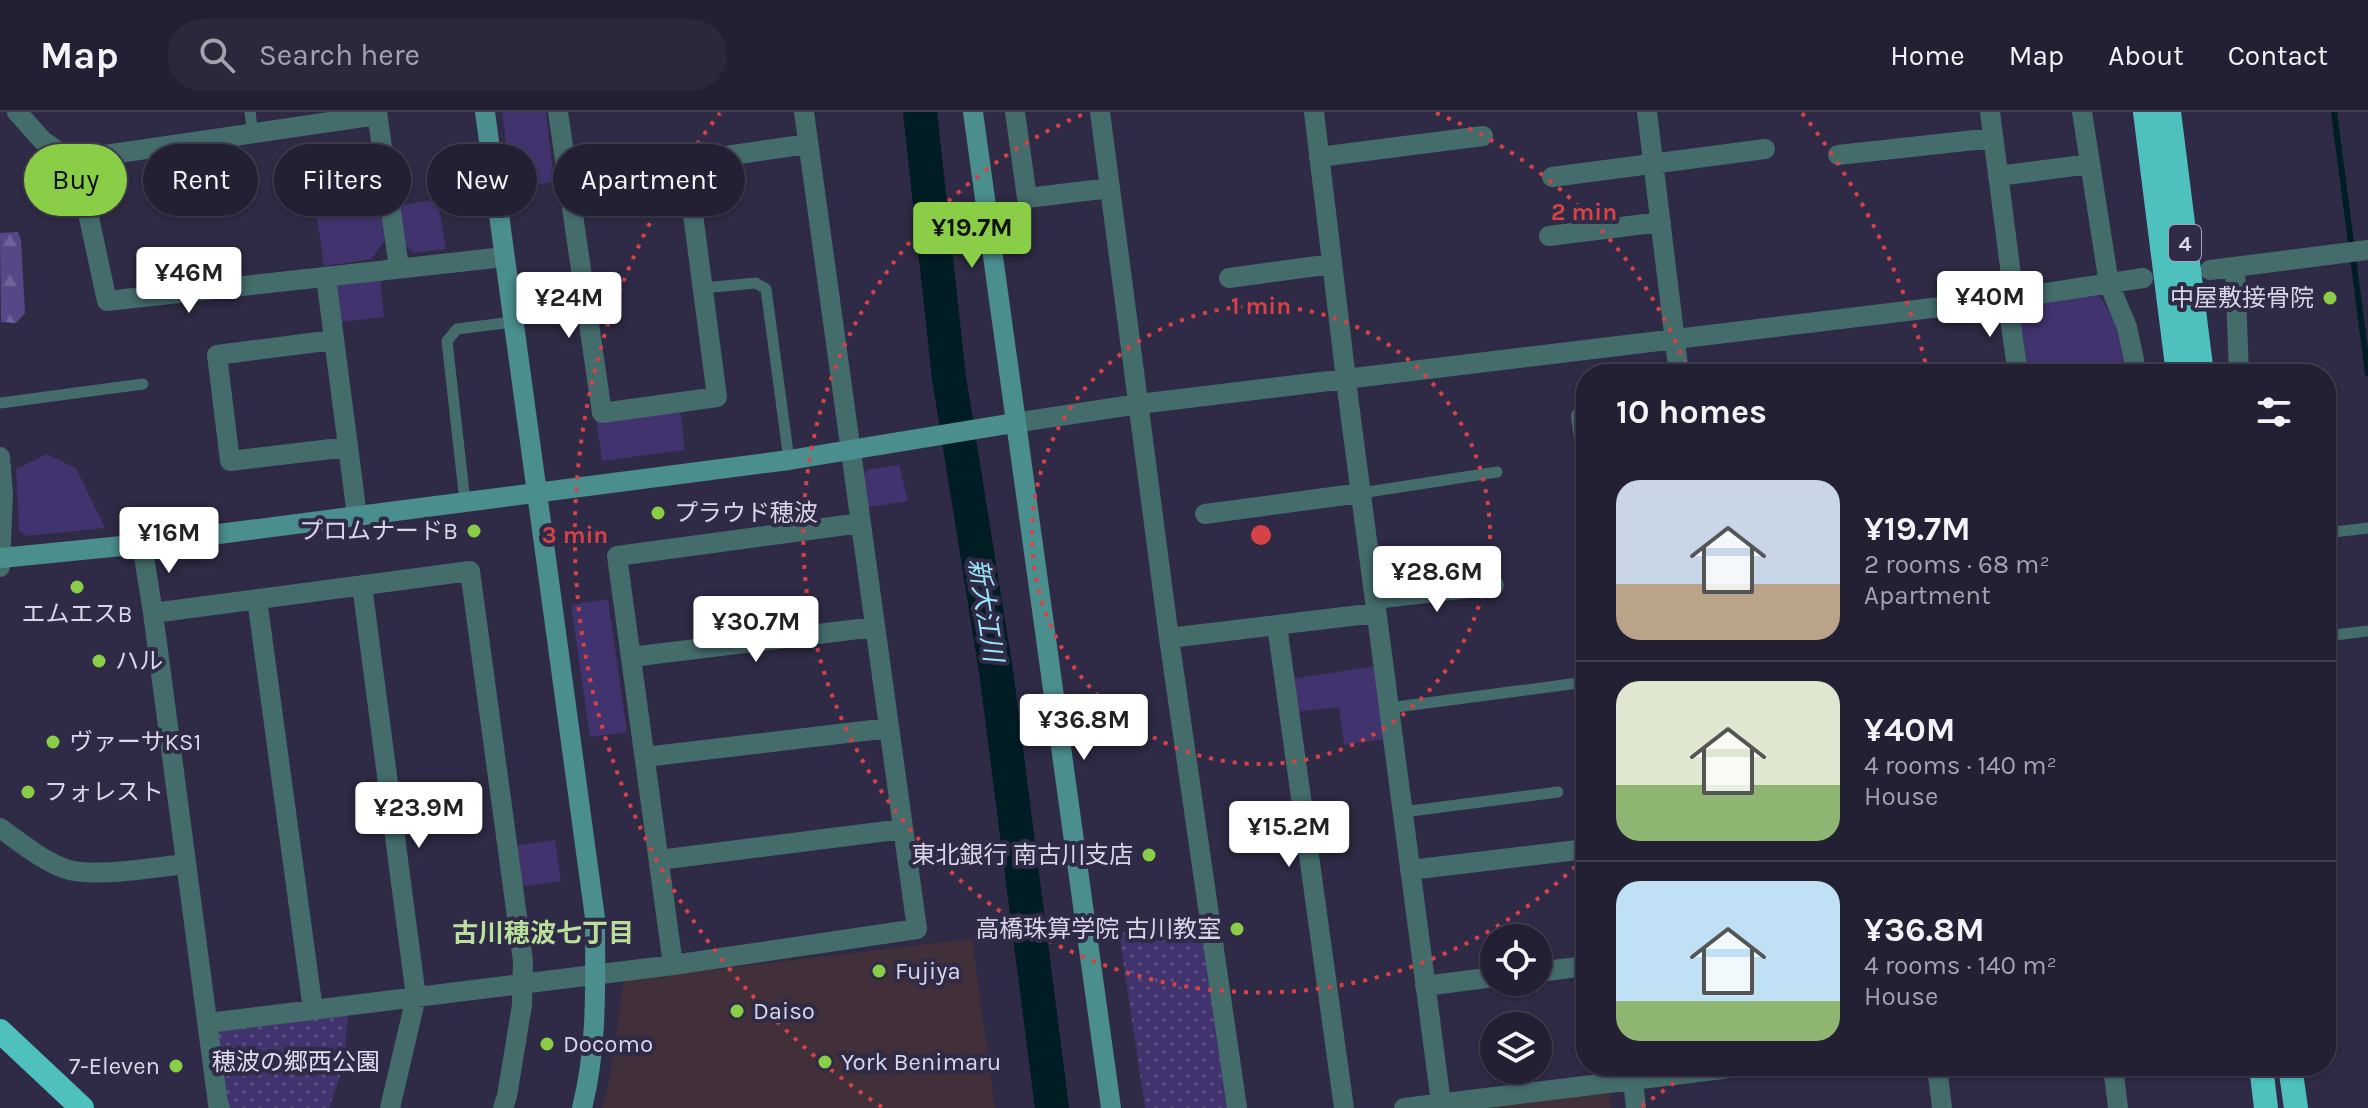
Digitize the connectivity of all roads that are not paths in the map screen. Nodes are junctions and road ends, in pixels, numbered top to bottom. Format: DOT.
graph roads {
  1 [pos="17,112"];
  2 [pos="250,112"];
  3 [pos="485,112"];
  4 [pos="558,112"];
  5 [pos="804,112"];
  6 [pos="973,112"];
  7 [pos="1015,112"];
  8 [pos="1100,112"];
  9 [pos="1314,112"];
  10 [pos="1647,112"];
  11 [pos="1990,112"];
  12 [pos="2082,112"];
  13 [pos="2145,112"];
  14 [pos="2169,112"];
  15 [pos="377,114"];
  16 [pos="253,134"];
  17 [pos="1483,136"];
  18 [pos="1993,138"];
  19 [pos="47,144"];
  20 [pos="563,144"];
  21 [pos="808,144"];
  22 [pos="1765,149"];
  23 [pos="127,152"];
  24 [pos="745,153"];
  25 [pos="1838,155"];
  26 [pos="1319,157"];
  27 [pos="1654,163"];
  28 [pos="2090,164"];
  29 [pos="1998,176"];
  30 [pos="1552,177"];
  31 [pos="1110,188"];
  32 [pos="89,216"];
  33 [pos="573,216"];
  34 [pos="693,216"];
  35 [pos="1661,222"];
  36 [pos="1549,236"];
  37 [pos="2358,251"];
  38 [pos="504,257"];
  39 [pos="1332,264"];
  40 [pos="2235,267"];
  41 [pos="399,268"];
  42 [pos="2210,270"];
  43 [pos="326,277"];
  44 [pos="1229,278"];
  45 [pos="2143,278"];
  46 [pos="2109,284"];
  47 [pos="703,288"];
  48 [pos="2010,298"];
  49 [pos="513,322"];
  50 [pos="1674,339"];
  51 [pos="333,340"];
  52 [pos="1678,364"];
  53 [pos="2017,364"];
  54 [pos="2135,364"];
  55 [pos="2177,364"];
  56 [pos="2201,364"];
  57 [pos="2239,364"];
  58 [pos="1346,380"];
  59 [pos="143,384"];
  60 [pos="0,403"];
  61 [pos="1139,404"];
  62 [pos="1014,423"];
  63 [pos="348,447"];
  64 [pos="850,451"];
  65 [pos="0,457"];
  66 [pos="789,460"];
  67 [pos="1497,472"];
  68 [pos="537,492"];
  69 [pos="1361,493"];
  70 [pos="1,494"];
  71 [pos="465,502"];
  72 [pos="1205,514"];
  73 [pos="357,516"];
  74 [pos="861,523"];
  75 [pos="2368,528"];
  76 [pos="2336,532"];
  77 [pos="142,544"];
  78 [pos="1,562"];
  79 [pos="362,585"];
  80 [pos="1494,585"];
  81 [pos="257,599"];
  82 [pos="1376,606"];
  83 [pos="153,613"];
  84 [pos="1277,625"];
  85 [pos="875,627"];
  86 [pos="2368,631"];
  87 [pos="2336,635"];
  88 [pos="1169,638"];
  89 [pos="631,657"];
  90 [pos="1576,683"];
  91 [pos="1389,708"];
  92 [pos="889,728"];
  93 [pos="645,757"];
  94 [pos="1558,792"];
  95 [pos="1403,812"];
  96 [pos="0,828"];
  97 [pos="903,829"];
  98 [pos="1576,850"];
  99 [pos="659,860"];
  100 [pos="186,864"];
  101 [pos="1410,870"];
  102 [pos="673,965"];
  103 [pos="1576,967"];
  104 [pos="1552,970"];
  105 [pos="595,974"];
  106 [pos="1480,979"];
  107 [pos="523,983"];
  108 [pos="1425,986"];
  109 [pos="416,997"];
  110 [pos="313,1010"];
  111 [pos="208,1023"];
  112 [pos="0,1031"];
  113 [pos="1666,1076"];
  114 [pos="1938,1076"];
  115 [pos="2114,1076"];
  116 [pos="2262,1076"];
  117 [pos="2291,1076"];
  118 [pos="1633,1080"];
  119 [pos="1441,1103"];
  120 [pos="79,1106"];
  121 [pos="220,1108"];
  122 [pos="390,1108"];
  123 [pos="503,1108"];
  124 [pos="582,1108"];
  125 [pos="1111,1108"];
  126 [pos="1237,1108"];
  127 [pos="1344,1108"];
  128 [pos="1404,1108"];
  129 [pos="1636,1108"];
  130 [pos="1942,1108"];
  131 [pos="2118,1108"];
  132 [pos="2266,1108"];
  133 [pos="2296,1108"];
  1 -- 19 [label="street"];
  2 -- 16 [label="lane"];
  3 -- 38 [label="street"];
  4 -- 20 [label="street"];
  5 -- 21 [label="street"];
  6 -- 62 [label="street"];
  7 -- 31 [label="street"];
  8 -- 31 [label="street"];
  9 -- 26 [label="street"];
  10 -- 27 [label="street"];
  11 -- 18 [label="street"];
  12 -- 28 [label="street"];
  13 -- 55 [label="highway, 4"];
  14 -- 56 [label="highway, 4"];
  15 -- 16 [label="street"];
  15 -- 41 [label="street"];
  16 -- 23 [label="street"];
  17 -- 26 [label="street"];
  18 -- 25 [label="street"];
  18 -- 29 [label="street"];
  21 -- 24 [label="street"];
  21 -- 64 [label="street"];
  22 -- 27 [label="street"];
  26 -- 39 [label="street"];
  27 -- 30 [label="street"];
  27 -- 35 [label="street"];
  28 -- 29 [label="street"];
  28 -- 46 [label="street"];
  29 -- 48 [label="street"];
  31 -- 61 [label="street"];
  32 -- 43 [label="street"];
  33 -- 47 [label="street"];
  34 -- 47 [label="street"];
  35 -- 36 [label="street"];
  35 -- 50 [label="street"];
  37 -- 40 [label="street"];
  38 -- 41 [label="street"];
  38 -- 49 [label="street"];
  39 -- 44 [label="street"];
  39 -- 58 [label="street"];
  40 -- 42 [label="street"];
  40 -- 57 [label="street"];
  41 -- 43 [label="street"];
  43 -- 51 [label="street"];
  45 -- 46 [label="street"];
  46 -- 48 [label="street"];
  46 -- 54 [label="street"];
  47 -- 66 [label="lane"];
  48 -- 50 [label="street"];
  48 -- 53 [label="street"];
  49 -- 68 [label="street"];
  49 -- 71 [label="lane"];
  50 -- 52 [label="street"];
  50 -- 58 [label="street"];
  51 -- 63 [label="street"];
  51 -- 63 [label="street"];
  58 -- 61 [label="street"];
  58 -- 69 [label="street"];
  59 -- 60 [label="lane"];
  61 -- 62 [label="street"];
  61 -- 88 [label="street"];
  62 -- 64 [label="street"];
  62 -- 125 [label="street"];
  63 -- 73 [label="street"];
  64 -- 66 [label="street"];
  64 -- 74 [label="street"];
  65 -- 70 [label="street"];
  66 -- 68 [label="street"];
  67 -- 69 [label="lane"];
  68 -- 71 [label="street"];
  68 -- 105 [label="street"];
  69 -- 72 [label="street"];
  69 -- 82 [label="street"];
  70 -- 78 [label="street"];
  71 -- 73 [label="street"];
  73 -- 77 [label="street"];
  74 -- 85 [label="street"];
  74 -- 89 [label="street"];
  75 -- 76 [label="lane"];
  77 -- 78 [label="street"];
  77 -- 83 [label="street"];
  79 -- 81 [label="street"];
  79 -- 107 [label="street"];
  79 -- 109 [label="street"];
  80 -- 82 [label="street"];
  81 -- 83 [label="street"];
  81 -- 110 [label="street"];
  82 -- 84 [label="street"];
  82 -- 91 [label="street"];
  83 -- 100 [label="street"];
  84 -- 88 [label="street"];
  84 -- 127 [label="street"];
  85 -- 89 [label="street"];
  85 -- 92 [label="street"];
  86 -- 87 [label="lane"];
  88 -- 126 [label="street"];
  89 -- 93 [label="street"];
  90 -- 91 [label="lane"];
  91 -- 95 [label="street"];
  92 -- 93 [label="street"];
  92 -- 97 [label="street"];
  93 -- 99 [label="street"];
  94 -- 95 [label="lane"];
  95 -- 101 [label="street"];
  96 -- 100 [label="street"];
  97 -- 99 [label="street"];
  97 -- 102 [label="street"];
  98 -- 101 [label="street"];
  99 -- 102 [label="street"];
  100 -- 111 [label="street"];
  101 -- 108 [label="street"];
  102 -- 105 [label="street"];
  103 -- 104 [label="street"];
  105 -- 107 [label="street"];
  105 -- 124 [label="street"];
  106 -- 108 [label="street"];
  107 -- 109 [label="street"];
  107 -- 123 [label="street"];
  108 -- 119 [label="street"];
  109 -- 110 [label="street"];
  109 -- 122 [label="street"];
  110 -- 111 [label="street"];
  111 -- 121 [label="street"];
  112 -- 120 [label="highway"];
  113 -- 118 [label="street"];
  114 -- 130 [label="street"];
  115 -- 131 [label="street"];
  116 -- 132 [label="highway"];
  117 -- 133 [label="highway"];
  118 -- 119 [label="street"];
  118 -- 129 [label="street"];
  119 -- 128 [label="street"];
}
